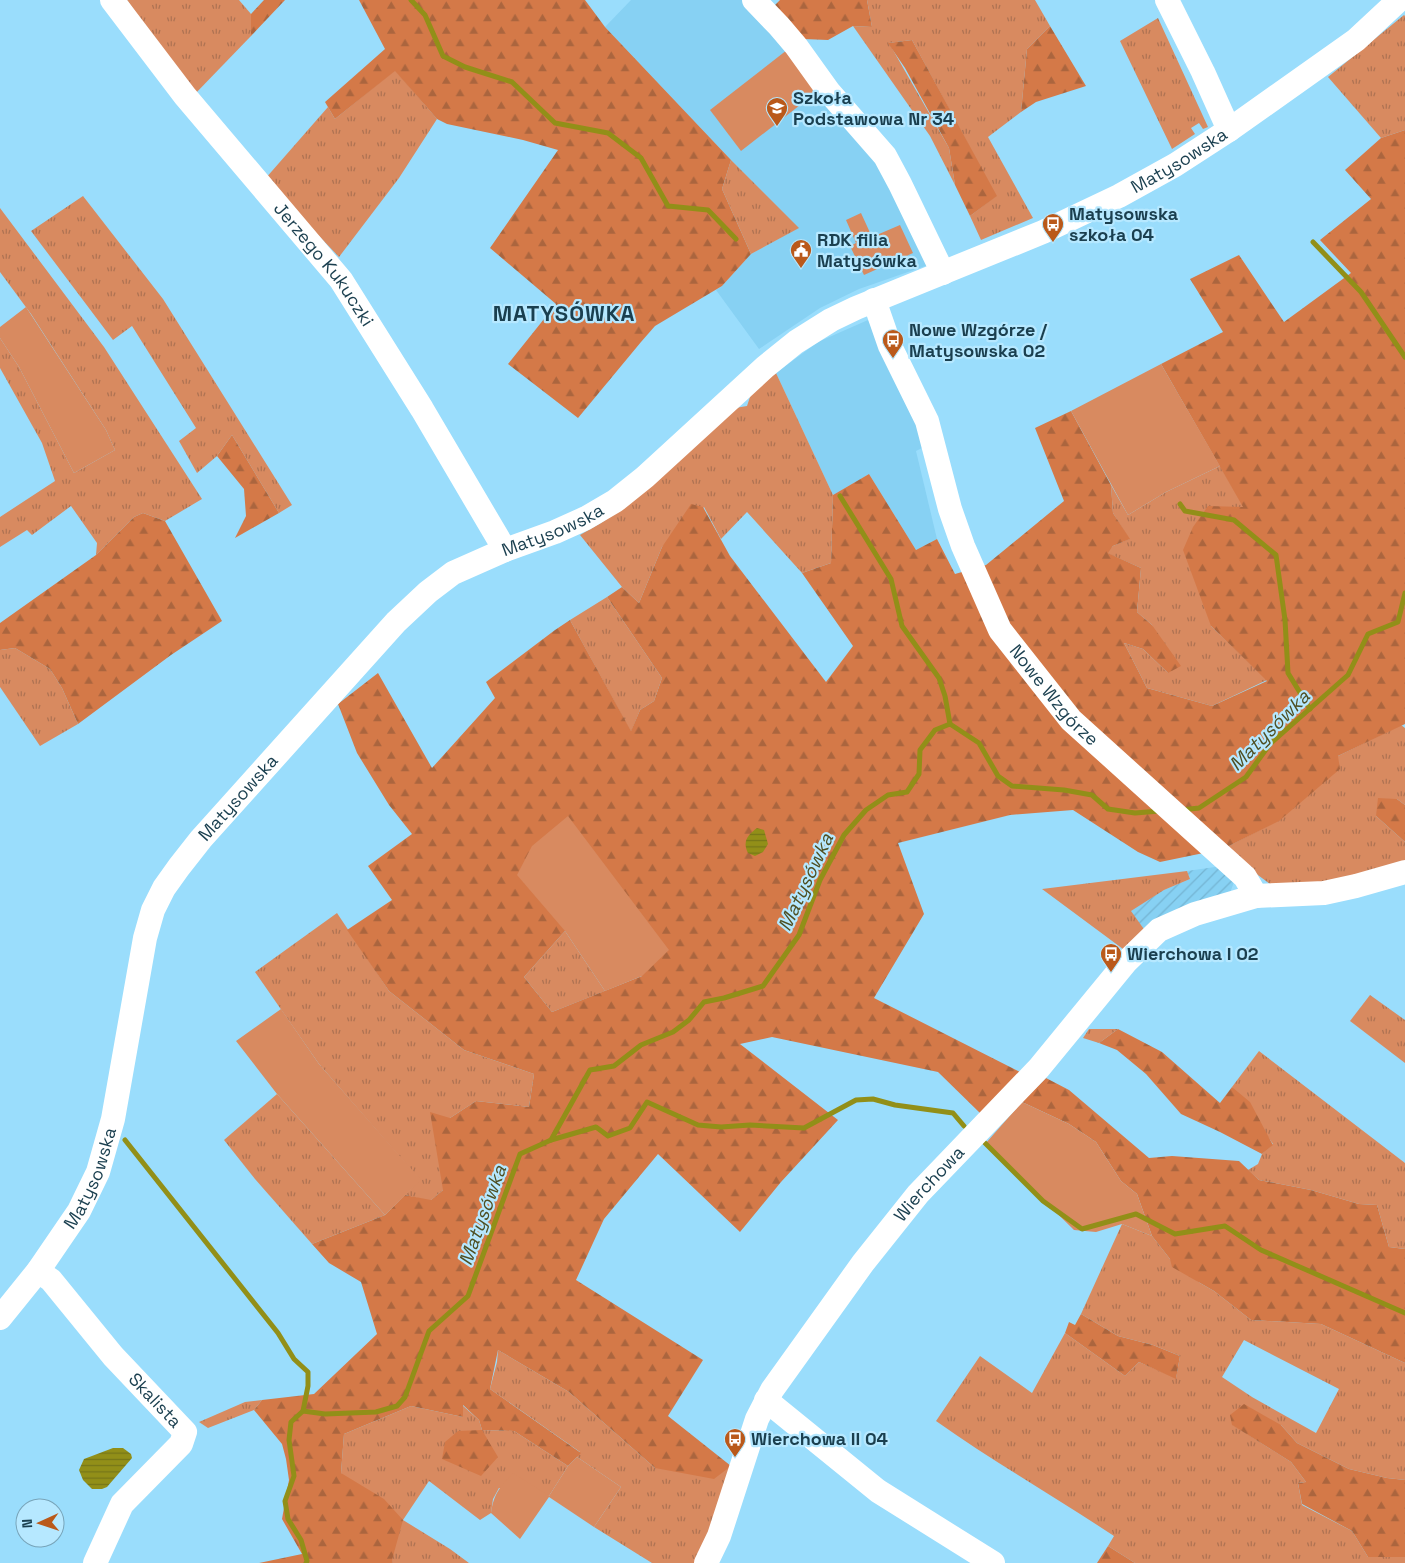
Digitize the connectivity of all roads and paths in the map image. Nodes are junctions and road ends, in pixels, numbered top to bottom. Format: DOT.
graph roads {
  1 [pos="112,0"];
  2 [pos="754,0"];
  3 [pos="1167,0"];
  4 [pos="1399,0"];
  5 [pos="1229,130"];
  6 [pos="943,273"];
  7 [pos="874,300"];
  8 [pos="505,550"];
  9 [pos="1405,872"];
  10 [pos="1256,896"];
  11 [pos="38,1271"];
  12 [pos="0,1318"];
  13 [pos="766,1400"];
  14 [pos="95,1563"];
  15 [pos="706,1563"];
  16 [pos="993,1563"];
  1 -- 8 [label="street, Jerzego Kukuczki"];
  2 -- 6 [label="street"];
  3 -- 5 [label="street"];
  4 -- 5 [label="street, Matysowska"];
  5 -- 6 [label="street, Matysowska"];
  6 -- 7 [label="street, Matysowska"];
  7 -- 8 [label="street, Matysowska"];
  7 -- 10 [label="street, Nowe Wzgórze"];
  8 -- 11 [label="street, Matysowska"];
  9 -- 10 [label="street"];
  10 -- 13 [label="street, Wierchowa"];
  11 -- 12 [label="street, Matysowska"];
  11 -- 14 [label="street, Skalista"];
  13 -- 15 [label="street, Wierchowa"];
  13 -- 16 [label="street"];
}
